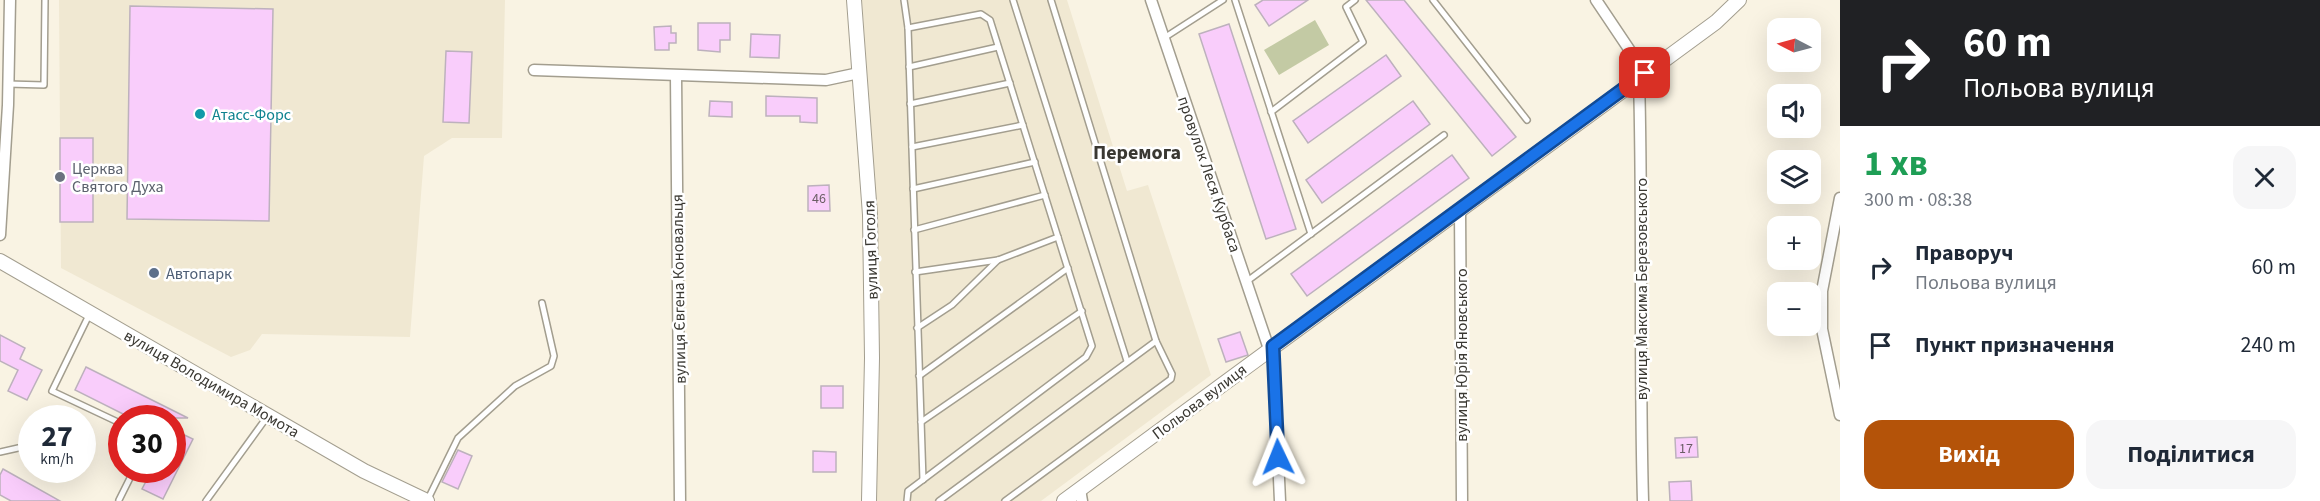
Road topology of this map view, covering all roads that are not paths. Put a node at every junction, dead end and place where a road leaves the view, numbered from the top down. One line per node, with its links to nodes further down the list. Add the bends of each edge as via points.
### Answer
1 (9, 0): 23 (street)
2 (45, 0): 23 (lane, via 44,85)
3 (854, 0): 19 (street, вулиця Гоголя)
4 (904, 0): 14 (lane)
5 (1013, 0): 50 (lane)
6 (1051, 0): 48 (lane)
7 (1151, 0): 15 (street, провулок Леся Курбаса)
8 (1223, 0): 15 (lane)
9 (1235, 0): 25 (lane)
10 (1355, 0): 25 (lane, via 1346,7 1363,42)
11 (1433, 0): 26 (lane)
12 (1596, 0): 20 (street)
13 (1739, 0): 20 (street, Польова вулиця)
14 (908, 28): 16 (lane, via 981,14 990,20); 17 (lane)
15 (1164, 38): 43 (street, провулок Леся Курбаса)
16 (998, 46): 17 (lane); 22 (lane)
17 (909, 67): 24 (lane)
18 (534, 70): 21 (street)
19 (859, 73): 21 (street, via 826,80); 65 (street, вулиця Гоголя, via 870,215)
20 (1642, 75): 34 (street, Польова вулиця); 72 (street, вулиця Максима Березовського, via 1639,361)
21 (676, 76): 64 (street, вулиця Євгена Коновальця)
22 (1010, 83): 24 (lane); 27 (lane)
23 (8, 84): 37 (street)
24 (910, 104): 29 (lane)
25 (1271, 112): 36 (lane)
26 (1527, 120)
27 (1023, 125): 29 (lane); 30 (lane)
28 (1444, 135): 36 (lane)
29 (912, 147): 31 (lane)
30 (1035, 162): 31 (lane); 32 (lane)
31 (913, 189): 35 (lane)
32 (1045, 195): 35 (lane); 38 (lane)
33 (1840, 198): 53 (street, via 1822,291 1822,329)
34 (1460, 209): 49 (street, Польова вулиця); 71 (street, вулиця Юрія Яновського)
35 (914, 230): 42 (lane)
36 (1311, 234): 43 (lane)
37 (0, 235)
38 (1058, 237): 39 (lane); 41 (lane)
39 (998, 260): 42 (lane); 47 (lane, via 952,305)
40 (0, 261): 46 (street, вулиця Володимира Момота)
41 (1068, 268): 45 (lane); 51 (lane)
42 (915, 272): 47 (lane)
43 (1246, 282): 49 (street, провулок Леся Курбаса)
44 (542, 303): 63 (lane, via 554,356 551,366 515,386 458,438)
45 (1082, 311): 55 (lane); 58 (lane, via 1092,346 1090,353)
46 (90, 313): 52 (street, вулиця Володимира Момота); 54 (lane, via 52,391)
47 (917, 328): 51 (lane)
48 (1156, 341): 50 (lane); 68 (lane, via 1171,379)
49 (1271, 347): 60 (street, Польова вулиця); 70 (street, провулок Леся Курбаса)
50 (1127, 361): 67 (lane)
51 (919, 376): 55 (lane)
52 (268, 415): 62 (lane); 63 (street, вулиця Володимира Момота, via 364,471)
53 (1840, 415)
54 (108, 417)
55 (921, 422): 58 (lane)
56 (18, 448): 57 (lane)
57 (0, 452)
58 (923, 480): 66 (lane, via 908,491)
59 (128, 483): 61 (lane)
60 (1081, 495): 69 (street, Польова вулиця)
61 (119, 500)
62 (206, 501)
63 (427, 501)
64 (680, 501)
65 (869, 501)
66 (907, 501)
67 (939, 501)
68 (1005, 501)
69 (1064, 501)
70 (1280, 501)
71 (1462, 501)
72 (1643, 501)

